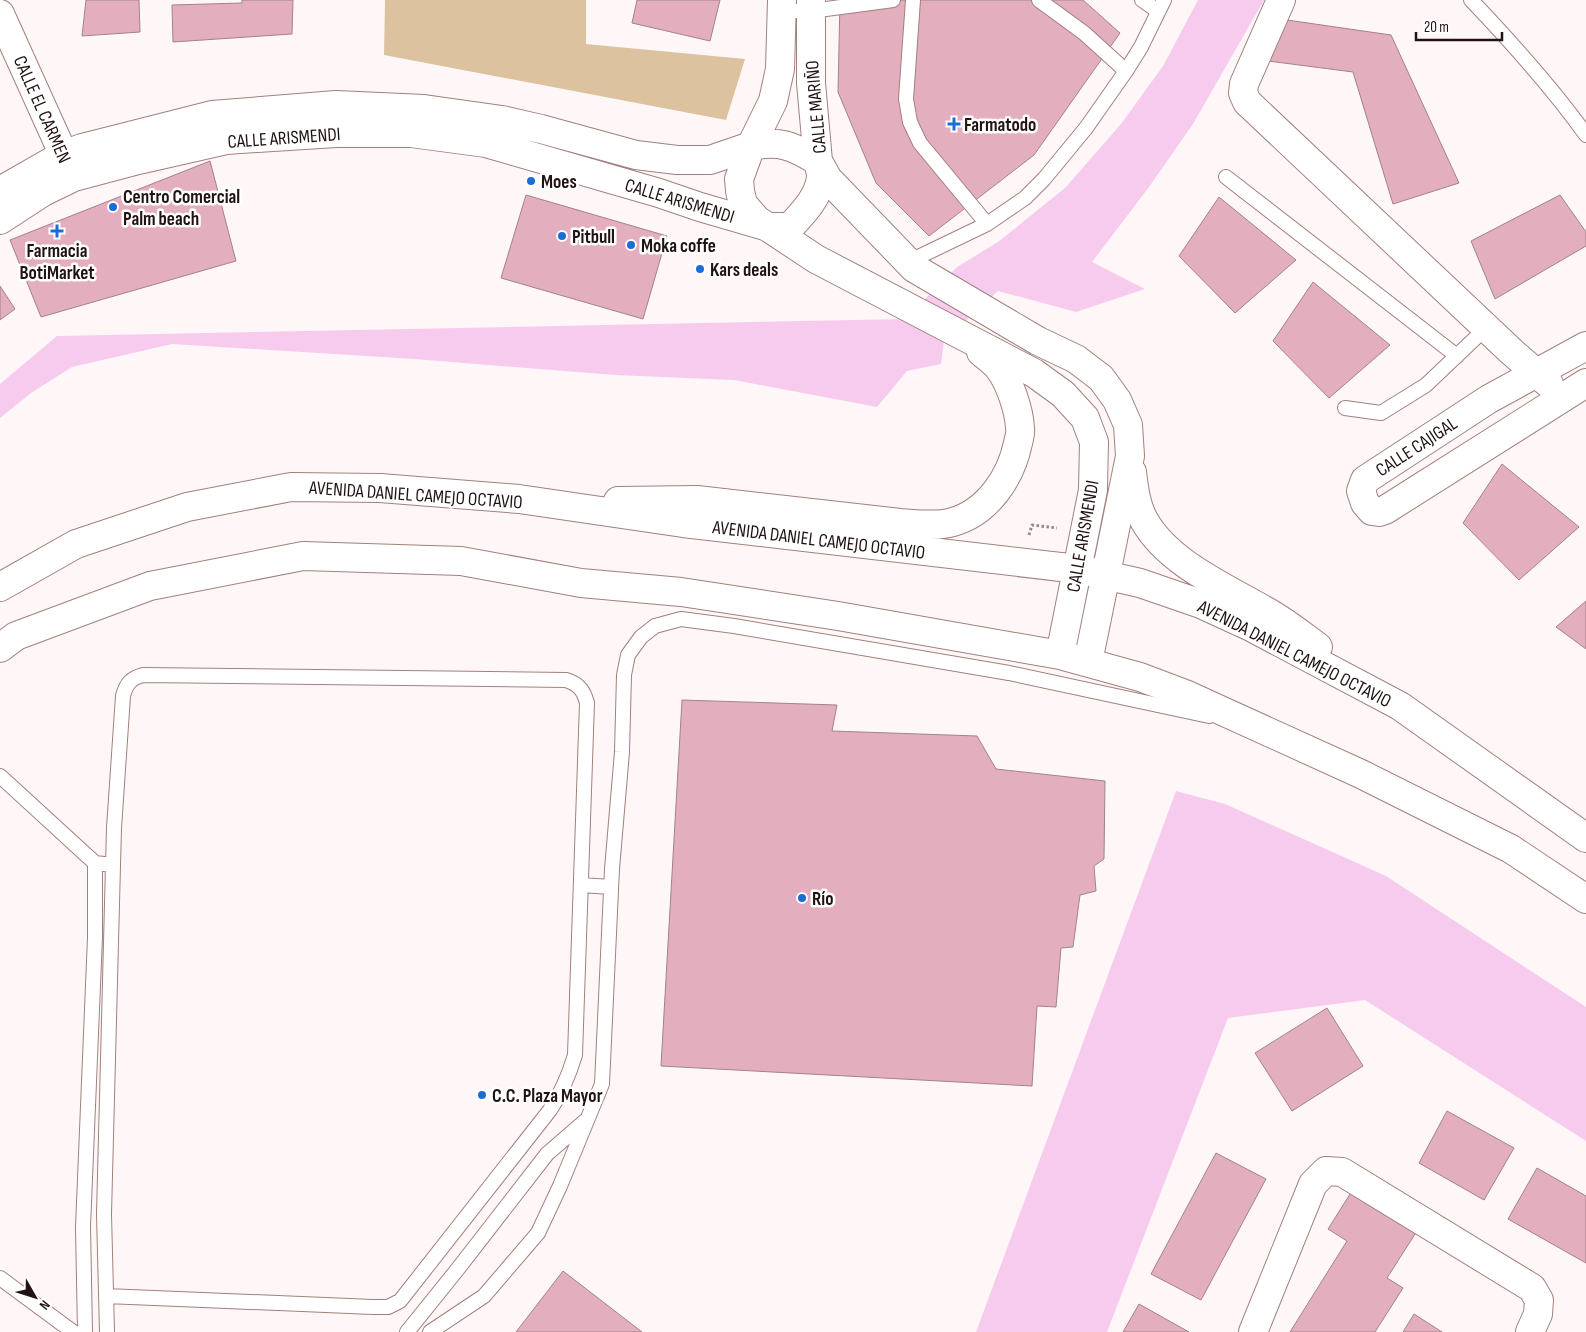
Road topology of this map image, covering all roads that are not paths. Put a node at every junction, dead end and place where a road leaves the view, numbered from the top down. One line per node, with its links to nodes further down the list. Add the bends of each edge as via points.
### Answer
1 (893, 0): 8 (lane)
2 (913, 0): 19 (lane, via 906,99 910,122 920,143)
3 (1039, 0): 11 (lane, via 1084,33)
4 (1142, 0): 9 (lane)
5 (1281, 0): 22 (street, via 1244,84 1243,92 1248,102)
6 (1471, 0): 12 (lane, via 1530,64)
7 (782, 5): 8 (lane); 13 (street, CALLE MARIÑO, via 780,69 772,101)
8 (811, 6): 14 (street, CALLE MARIÑO, via 811,82)
9 (1160, 6): 11 (lane)
10 (0, 14): 15 (street, CALLE EL CARMEN)
11 (1126, 71): 19 (lane, via 1086,128 1044,179 1025,198)
12 (1586, 135)
13 (750, 146): 14 (street, via 768,142 784,144); 15 (street, CALLE ARISMENDI, via 710,160 677,160 636,155 502,120 424,109 336,105 212,116 82,148); 20 (street, via 739,179 740,192 743,204 757,220)
14 (818, 161): 20 (street, via 821,176 805,212 790,227); 21 (street, CALLE MARIÑO, via 828,179)
15 (69, 166): 17 (street, CALLE ARISMENDI); 18 (street, CALLE ARISMENDI, via 43,192); 20 (street, CALLE ARISMENDI, via 138,160 226,140 336,133 411,133 486,143)
16 (1226, 177): 25 (lane)
17 (0, 192)
18 (0, 220)
19 (987, 224): 21 (lane)
20 (769, 227): 23 (street, CALLE ARISMENDI, via 816,260)
21 (911, 265): 30 (street, CALLE MARIÑO, via 1038,341 1076,359 1101,378 1117,400 1128,425)
22 (1486, 328): 25 (lane); 26 (street, via 1512,354)
23 (968, 339): 31 (street, via 999,368 1013,394 1020,429 1016,455 1005,479 974,512 953,522 930,525 900,523 697,500 611,501); 32 (street, CALLE ARISMENDI, via 1034,372 1063,394 1086,418 1094,442 1093,490)
24 (1586, 346): 26 (street, CALLE CAJIGAL)
25 (1457, 356): 29 (lane, via 1426,385 1381,413)
26 (1538, 373): 28 (street); 28 (street, CALLE CAJIGAL, via 1489,399 1365,480 1360,491 1372,511 1385,510)
27 (1586, 383): 28 (street, CALLE CAJIGAL)
28 (1562, 397)
29 (1345, 408)
30 (1130, 456): 33 (street); 38 (street, via 1136,501 1143,520 1157,539 1183,561 1273,615)
31 (569, 506): 32 (street, AVENIDA DANIEL CAMEJO OCTAVIO, via 683,523); 34 (street, AVENIDA DANIEL CAMEJO OCTAVIO, via 380,488 291,486 187,507 76,544)
32 (1078, 569): 33 (street, AVENIDA DANIEL CAMEJO OCTAVIO); 36 (street, CALLE ARISMENDI)
33 (1106, 574): 37 (street); 38 (street, AVENIDA DANIEL CAMEJO OCTAVIO, via 1201,604)
34 (0, 587)
35 (0, 648): 36 (street, via 16,636 150,586 303,556 461,561 581,583 680,592 838,616)
36 (1060, 655): 37 (street)
37 (1088, 662): 39 (street, via 1185,694)
38 (1400, 706): 41 (street, AVENIDA DANIEL CAMEJO OCTAVIO)
39 (1259, 728): 45 (lane, via 1009,673 734,626 682,619 673,621 655,626 628,655); 46 (street, via 1361,774 1511,850)
40 (0, 776): 42 (lane)
41 (1586, 838)
42 (95, 863): 43 (lane); 51 (lane, via 83,1227)
43 (113, 864): 44 (lane, via 123,696 130,681 137,677 566,680 582,689 588,703); 49 (lane, via 104,1214)
44 (581, 885): 45 (lane); 49 (lane, via 575,1055 569,1075 550,1110 396,1304 373,1307)
45 (611, 887): 47 (lane, via 602,1084)
46 (1586, 899)
47 (588, 1118): 53 (lane, via 547,1154); 54 (lane, via 538,1233 484,1296)
48 (0, 1278): 50 (lane)
49 (106, 1296): 52 (lane)
50 (73, 1332)
51 (85, 1332)
52 (107, 1332)
53 (407, 1332)
54 (430, 1332)
55 (1253, 1332): 56 (street, via 1313,1184 1326,1171 1342,1172 1532,1288 1540,1300)
56 (1530, 1332)

